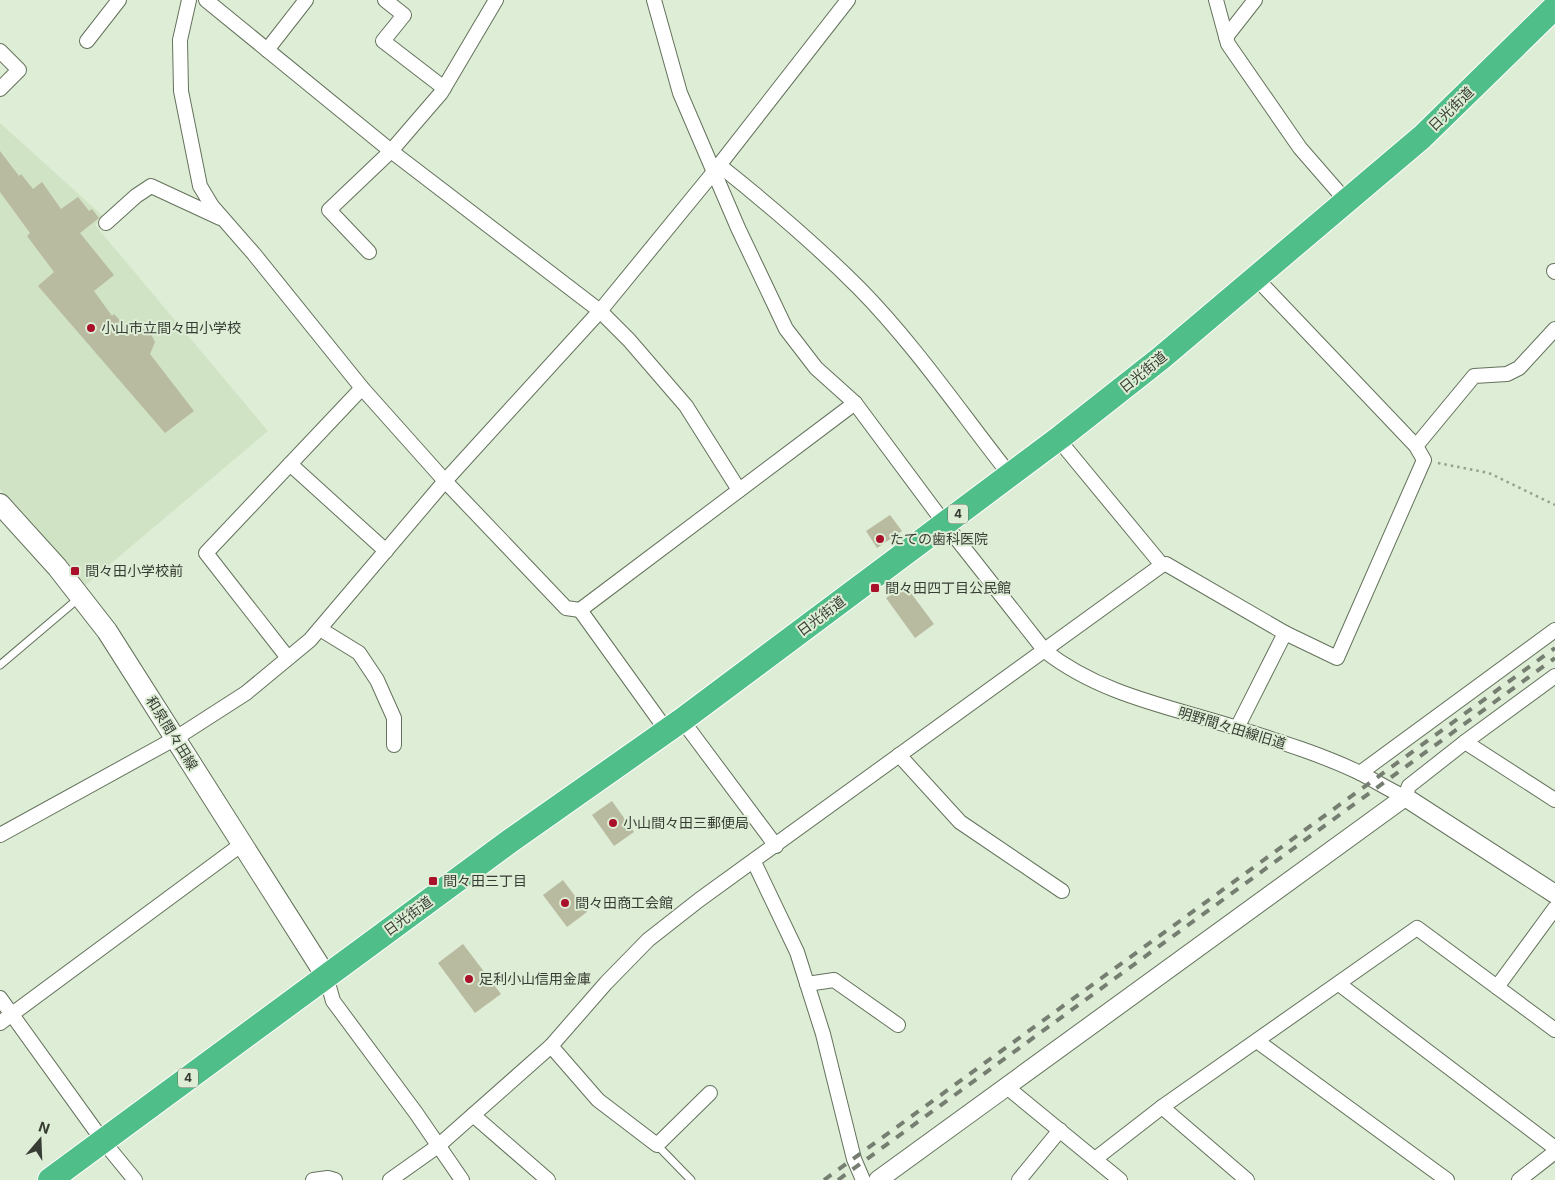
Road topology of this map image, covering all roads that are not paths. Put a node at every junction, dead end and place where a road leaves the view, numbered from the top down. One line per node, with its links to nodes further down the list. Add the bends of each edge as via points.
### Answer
1 (119, 0): 13 (street)
2 (189, 0): 21 (street, via 180,40 181,91 200,186)
3 (206, 0): 14 (street)
4 (306, 0): 14 (street)
5 (384, 0): 16 (street, via 404,15 383,41)
6 (496, 0): 16 (street)
7 (654, 0): 19 (street, 明野間々田線旧道, via 680,93)
8 (848, 0): 19 (street)
9 (1216, 0): 12 (street)
10 (1255, 0): 12 (street)
11 (1554, 9): 20 (highway, 日光街道 / 4, via 1422,137)
12 (1226, 37): 20 (street, via 1300,148)
13 (86, 41)
14 (267, 50): 18 (street)
15 (0, 51): 17 (street, via 20,70)
16 (444, 88): 18 (street)
17 (0, 89)
18 (391, 151): 23 (street, via 329,210); 25 (street)
19 (716, 169): 25 (street); 28 (street, 明野間々田線旧道, via 786,329 816,368); 32 (street, via 781,214 859,289 897,331)
20 (1347, 202): 24 (highway, 日光街道 / 4)
21 (222, 219): 22 (street, via 152,186); 27 (street)
22 (106, 223)
23 (369, 252)
24 (1256, 278): 29 (highway, 日光街道 / 4); 30 (street)
25 (600, 312): 33 (street); 34 (street, via 686,406)
26 (1555, 329): 30 (street, via 1519,368 1507,374 1474,376)
27 (362, 388): 31 (street); 33 (street)
28 (854, 402): 34 (street); 36 (street, 明野間々田線旧道)
29 (1058, 439): 32 (highway, 日光街道 / 4); 38 (street)
30 (1416, 446): 43 (street, via 1424,460 1338,658)
31 (290, 464): 37 (street); 45 (street, via 206,553)
32 (1010, 475): 36 (highway, 日光街道 / 4)
33 (445, 481): 37 (street); 40 (street, via 566,608)
34 (739, 490): 40 (street)
35 (0, 504): 39 (main road, 和泉間々田線)
36 (945, 524): 44 (street, 明野間々田線旧道); 48 (highway, 日光街道 / 4)
37 (386, 551): 41 (street)
38 (1162, 565): 43 (street, via 1166,564); 44 (street)
39 (81, 596): 46 (lane); 50 (main road, 和泉間々田線, via 107,630)
40 (580, 610): 48 (street)
41 (320, 629): 45 (street); 52 (street, via 359,653 377,680 394,718)
42 (1555, 630): 54 (street)
43 (1285, 633): 49 (street)
44 (1045, 651): 49 (street, 明野間々田線旧道, via 1062,665 1110,688); 53 (street)
45 (288, 658): 50 (street, via 246,694)
46 (0, 665)
47 (1555, 676): 51 (street)
48 (674, 725): 59 (street); 64 (highway, 日光街道 / 4)
49 (1236, 728): 54 (street, 明野間々田線旧道)
50 (176, 738): 57 (street); 58 (main road, 和泉間々田線)
51 (1465, 742): 55 (street, via 1409,786); 56 (street)
52 (394, 745)
53 (899, 755): 59 (street); 61 (street, via 960,822)
54 (1360, 773): 55 (street, 明野間々田線旧道)
55 (1405, 798): 62 (street, 明野間々田線旧道); 74 (street)
56 (1555, 800)
57 (0, 836)
58 (242, 844): 64 (main road, 和泉間々田線); 69 (street)
59 (776, 846): 60 (street)
60 (754, 862): 65 (street, via 797,952); 73 (street, via 648,940)
61 (1062, 891)
62 (1555, 894)
63 (1555, 908): 67 (street)
64 (326, 976): 79 (highway, 日光街道 / 4); 81 (street, via 333,1001)
65 (807, 984): 70 (street, via 834,980); 94 (street, via 854,1158)
66 (1338, 984): 67 (street, via 1416,928); 72 (street); 82 (street)
67 (1497, 987): 71 (street)
68 (0, 998): 69 (street)
69 (6, 1019): 79 (street)
70 (898, 1025)
71 (1555, 1030)
72 (1257, 1040): 76 (street); 98 (street)
73 (551, 1046): 77 (street); 80 (street, via 598,1100)
74 (1008, 1088): 78 (street); 95 (street)
75 (710, 1093): 80 (street)
76 (1162, 1107): 84 (street); 97 (street)
77 (473, 1114): 81 (street); 92 (street)
78 (1060, 1130): 84 (street); 96 (street)
79 (103, 1141): 86 (highway, 日光街道 / 4); 87 (street)
80 (657, 1145): 93 (lane)
81 (438, 1146): 90 (street); 91 (street)
82 (1555, 1148)
83 (1555, 1152): 99 (street)
84 (1095, 1159): 85 (street)
85 (1117, 1179)
86 (50, 1180)
87 (135, 1180)
88 (313, 1180): 89 (street)
89 (335, 1180)
90 (390, 1180)
91 (462, 1180)
92 (548, 1180)
93 (691, 1180)
94 (863, 1180)
95 (878, 1180)
96 (1020, 1180)
97 (1246, 1180)
98 (1447, 1180)
99 (1519, 1180)

